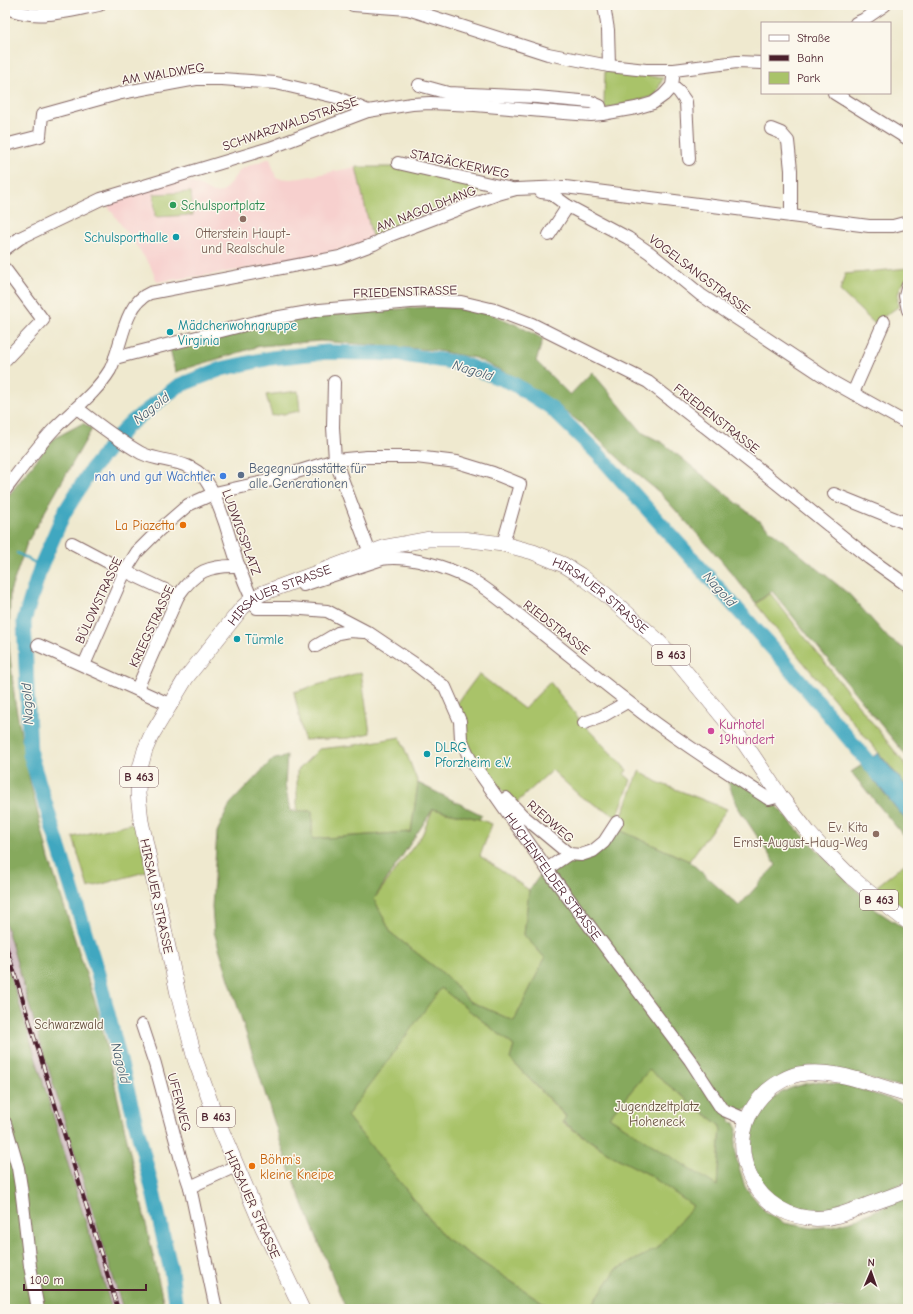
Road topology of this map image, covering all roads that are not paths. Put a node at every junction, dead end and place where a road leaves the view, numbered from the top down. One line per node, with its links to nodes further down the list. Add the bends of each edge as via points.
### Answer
1 (99, 5): 5 (street, via 47,15 23,13)
2 (353, 5): 6 (street)
3 (604, 5): 9 (street)
4 (885, 5): 7 (street)
5 (5, 7)
6 (411, 7): 9 (street, via 548,54)
7 (859, 22)
8 (761, 63): 10 (street, via 737,62)
9 (609, 66): 10 (street)
10 (674, 70): 12 (street)
11 (419, 85): 15 (street, via 448,93 591,102 600,106)
12 (672, 86): 15 (street, SCHWARZWALDSTRASSE, via 653,103); 19 (street, via 686,102)
13 (836, 94): 17 (street)
14 (368, 111): 15 (street, SCHWARZWALDSTRASSE, via 430,103 564,114); 18 (street, AM WALDWEG, via 336,97 276,83 196,79 121,93 42,115 40,136); 26 (street, SCHWARZWALDSTRASSE, via 270,148 101,199 20,238)
15 (602, 114)
16 (771, 129): 23 (street, via 781,133 788,141)
17 (908, 139)
18 (5, 145)
19 (688, 159)
20 (398, 164): 21 (street, STAIGÄCKERWEG)
21 (516, 189): 22 (street, VOGELSANGSTRASSE, via 550,193); 23 (street, AM NAGOLDHANG, via 565,187); 31 (street, AM NAGOLDHANG, via 388,236 340,257 146,294 131,313)
22 (568, 206): 25 (street); 34 (street, VOGELSANGSTRASSE, via 650,253 701,295)
23 (791, 216): 24 (street, AM NAGOLDHANG, via 869,226 893,226)
24 (908, 222)
25 (549, 235)
26 (5, 249)
27 (5, 269): 32 (street, via 43,320)
28 (908, 285): 29 (street, via 905,296)
29 (907, 308)
30 (884, 322): 34 (street)
31 (115, 358): 35 (street, via 97,387); 48 (street, FRIEDENSTRASSE, via 268,319 320,310 435,301 461,302 495,310 532,324 648,382 869,558)
32 (5, 360)
33 (334, 382): 37 (street)
34 (853, 393): 36 (street, VOGELSANGSTRASSE)
35 (76, 408): 38 (street, via 44,441); 39 (street, LUDWIGSPLATZ, via 137,450 193,469 204,478)
36 (908, 424)
37 (335, 460): 39 (street, BÜLOWSTRASSE); 43 (street, BÜLOWSTRASSE, via 416,457 457,462 520,484); 44 (street)
38 (5, 490)
39 (215, 493): 45 (street, LUDWIGSPLATZ); 46 (street, BÜLOWSTRASSE, via 188,505 137,552)
40 (834, 494): 41 (street)
41 (908, 524)
42 (72, 543): 46 (street)
43 (503, 544): 44 (main road, HIRSAUER STRASSE / B 463, via 462,539 430,539); 60 (main road, HIRSAUER STRASSE / B 463, via 549,558 580,575 655,638 675,658 744,744)
44 (370, 553): 47 (main road, HIRSAUER STRASSE / B 463)
45 (239, 566): 49 (street, KRIEGSTRASSE, via 218,567 198,573); 50 (street, LUDWIGSPLATZ)
46 (125, 571): 49 (street); 54 (street, BÜLOWSTRASSE)
47 (290, 583): 50 (main road, HIRSAUER STRASSE / B 463); 56 (street, RIEDSTRASSE, via 307,584 392,557 449,569 473,581 507,605)
48 (908, 586)
49 (178, 596): 55 (street, KRIEGSTRASSE)
50 (252, 599): 51 (street, HUCHENFELDER STRASSE, via 258,608 327,612); 57 (main road, HIRSAUER STRASSE / B 463, via 186,678)
51 (369, 633): 53 (street, HUCHENFELDER STRASSE, via 338,633); 59 (street, HUCHENFELDER STRASSE, via 445,687 460,721 461,739 470,759)
52 (38, 645): 54 (street)
53 (316, 646)
54 (84, 665): 55 (street)
55 (137, 689): 57 (street)
56 (627, 702): 58 (street, via 601,717); 60 (street, RIEDSTRASSE, via 714,764 769,799)
57 (170, 705): 69 (main road, HIRSAUER STRASSE / B 463, via 151,736 141,762 138,789 141,821 184,1021 205,1090)
58 (584, 723)
59 (487, 782): 62 (street, RIEDWEG, via 493,784 522,816); 63 (street, HUCHENFELDER STRASSE)
60 (780, 796): 64 (main road, HIRSAUER STRASSE / B 463, via 808,832 840,866)
61 (617, 822): 62 (street, RIEDWEG, via 604,842 593,851 581,855)
62 (569, 854): 63 (street)
63 (547, 869): 67 (street, HUCHENFELDER STRASSE, via 690,1060 721,1108)
64 (908, 922)
65 (142, 1025): 70 (street, UFERWEG)
66 (908, 1095): 67 (main road, via 837,1075 817,1072 797,1075 770,1088 755,1104)
67 (747, 1120): 71 (main road, via 742,1147 747,1172 760,1193 779,1209 802,1217 825,1218 844,1214)
68 (5, 1123): 72 (street, via 18,1168)
69 (236, 1166): 70 (street); 74 (main road, HIRSAUER STRASSE / B 463)
70 (190, 1187): 73 (street, UFERWEG)
71 (908, 1190)
72 (38, 1309)
73 (216, 1309)
74 (302, 1309)

